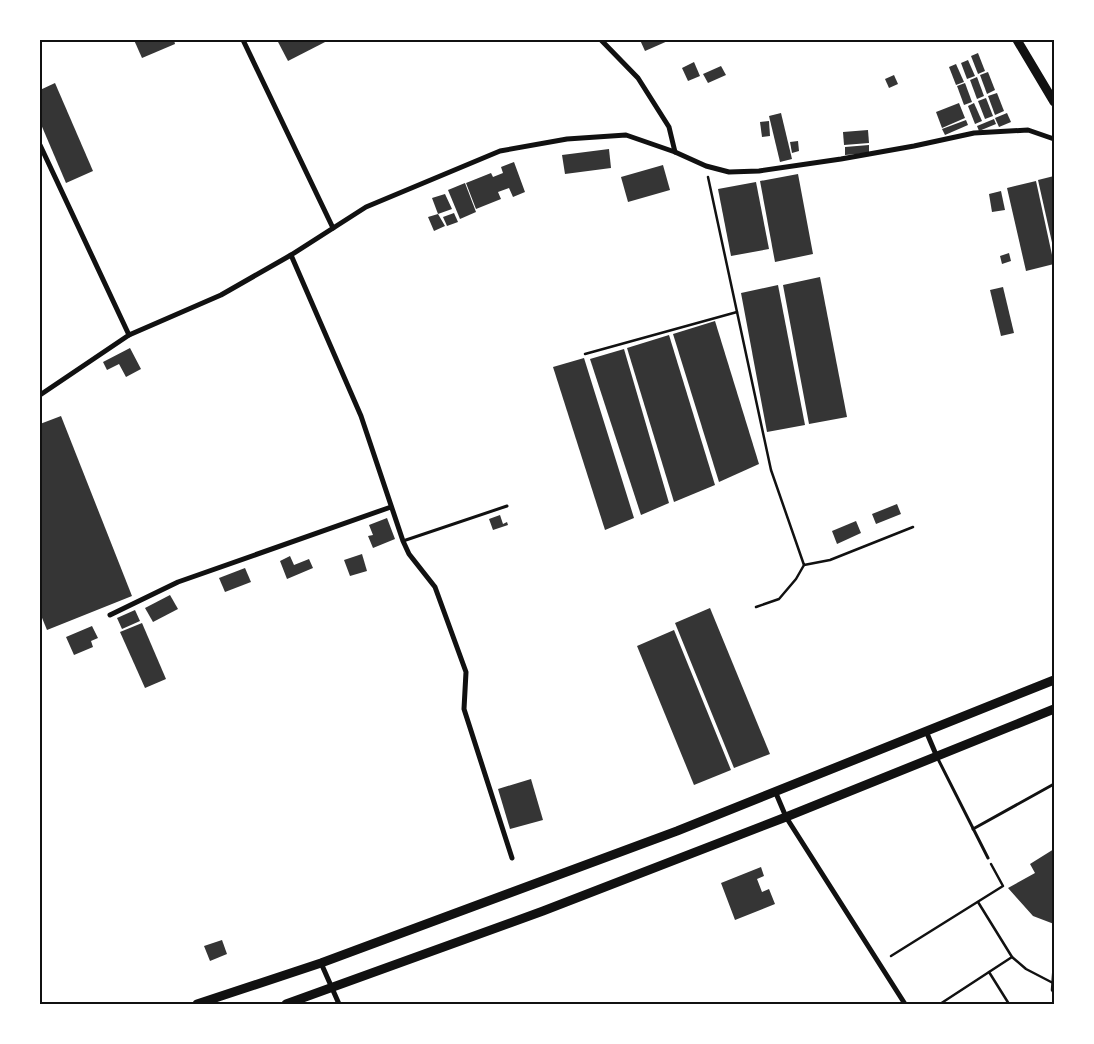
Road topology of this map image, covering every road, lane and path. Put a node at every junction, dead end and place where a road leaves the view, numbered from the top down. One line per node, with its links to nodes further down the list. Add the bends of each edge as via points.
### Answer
1 (243, 40): 9 (street)
2 (602, 40): 7 (street, via 638,78 669,127)
3 (1017, 40): 4 (main road)
4 (1054, 102)
5 (1054, 139): 8 (street, via 1028,130 974,133 759,171 729,172)
6 (40, 146): 12 (street)
7 (675, 152): 8 (street); 9 (street, via 626,135 567,139 500,151 366,208)
8 (706, 166): 11 (path)
9 (332, 228): 10 (street)
10 (291, 255): 12 (street, via 221,294); 16 (street, via 361,416)
11 (737, 312): 13 (path); 19 (path, via 771,470)
12 (130, 335): 14 (street)
13 (585, 354)
14 (40, 395)
15 (507, 506): 18 (lane)
16 (391, 507): 18 (street); 21 (street, via 178,582)
17 (913, 527): 19 (path, via 830,560)
18 (403, 541): 30 (street, via 409,554 435,586 466,672 464,709)
19 (804, 565): 20 (path, via 779,600)
20 (756, 607)
21 (110, 616)
22 (1054, 680): 24 (main road)
23 (1054, 709): 25 (main road)
24 (926, 732): 25 (street); 27 (main road)
25 (937, 757): 28 (main road); 29 (lane)
26 (1054, 784): 29 (lane)
27 (775, 792): 28 (street); 35 (main road)
28 (786, 817): 39 (main road); 44 (street)
29 (973, 829): 31 (lane)
30 (512, 858)
31 (988, 858): 32 (path, via 1003,886)
32 (978, 902): 33 (path); 34 (path)
33 (891, 956)
34 (1012, 957): 37 (path); 38 (path, via 1026,969)
35 (321, 962): 39 (street); 41 (main road)
36 (1054, 962): 38 (path)
37 (988, 972): 45 (path); 46 (path)
38 (1053, 983): 40 (path)
39 (332, 988): 42 (main road); 43 (street)
40 (1054, 993)
41 (197, 1004)
42 (286, 1004)
43 (339, 1004)
44 (905, 1004)
45 (940, 1004)
46 (1008, 1004)

